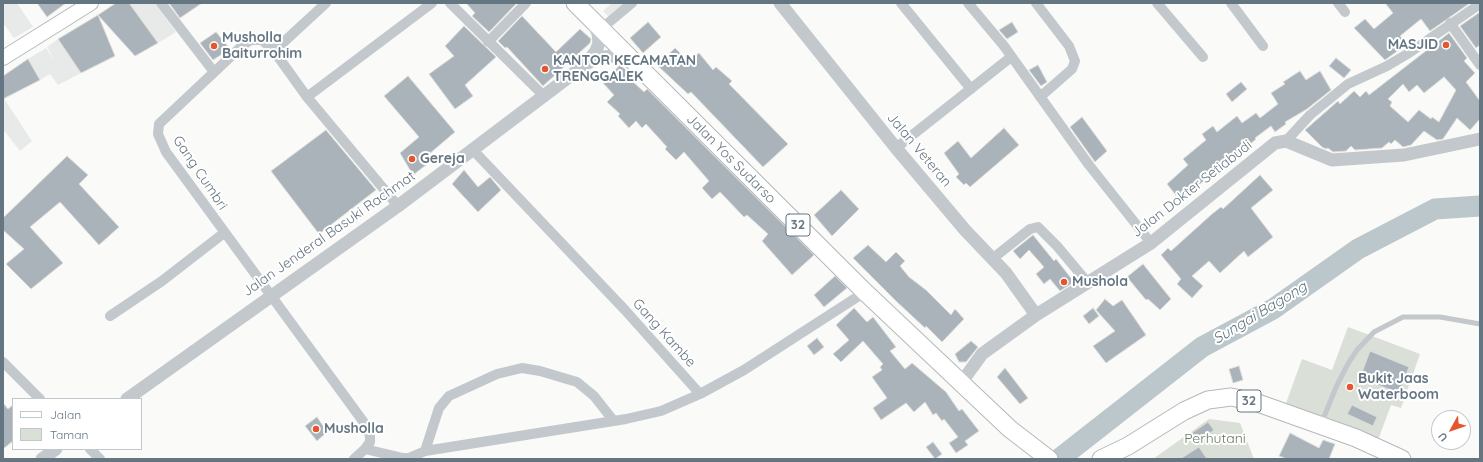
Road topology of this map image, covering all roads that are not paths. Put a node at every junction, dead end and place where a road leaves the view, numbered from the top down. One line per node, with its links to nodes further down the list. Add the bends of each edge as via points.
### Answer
1 (90, 3): 25 (main road)
2 (161, 3): 29 (street)
3 (326, 3): 22 (street)
4 (432, 3): 32 (street)
5 (450, 3): 20 (street)
6 (526, 3): 20 (street)
7 (575, 3): 19 (highway, Jalan Yos Sudarso / 32)
8 (632, 3): 19 (street)
9 (780, 3): 36 (street, Jalan Veteran)
10 (901, 3): 30 (street)
11 (968, 3): 23 (street)
12 (1036, 3): 33 (street, via 1069,46 1075,61 1072,69)
13 (1157, 3): 24 (street)
14 (1230, 3): 21 (street)
15 (1338, 3): 17 (street)
16 (1480, 4): 18 (street)
17 (1345, 12)
18 (1450, 23): 28 (street); 35 (street, via 1388,66 1348,84 1302,122)
19 (597, 24): 26 (street, via 599,43); 27 (highway, Jalan Yos Sudarso / 32)
20 (488, 42): 31 (street)
21 (1263, 46)
22 (274, 51): 29 (street, Gang Cumbri, via 262,40 251,40); 32 (street, Gang Cumbri)
23 (1011, 57): 30 (street); 33 (street)
24 (1203, 57)
25 (3, 58)
26 (586, 64): 27 (street, via 597,58 612,56 626,58); 31 (street, Jalan Jenderal Basuki Rachmat)
27 (637, 65): 43 (highway, Jalan Yos Sudarso / 32)
28 (1480, 65)
29 (214, 72): 39 (street, Gang Cumbri, via 162,120 158,129 166,152)
30 (971, 89): 36 (street)
31 (544, 96): 37 (street, Jalan Jenderal Basuki Rachmat)
32 (307, 97): 38 (street, Gang Cumbri)
33 (1040, 98): 40 (street)
34 (1480, 139): 35 (street, via 1404,155 1332,160)
35 (1286, 141): 40 (street, Jalan Dokter Setiabudi, via 1276,143)
36 (896, 148): 41 (street, Jalan Veteran)
37 (473, 150): 38 (street, Jalan Jenderal Basuki Rachmat); 50 (street, Gang Kambe, via 625,310)
38 (398, 206): 44 (street, Jalan Jenderal Basuki Rachmat)
39 (224, 233): 44 (street, Gang Cumbri); 46 (street, via 162,281)
40 (1151, 243): 42 (street, Jalan Dokter Setiabudi)
41 (992, 259): 42 (street, via 1030,229 1038,227); 45 (street, Jalan Veteran, via 1006,273)
42 (1088, 283): 45 (street, Jalan Dokter Setiabudi)
43 (865, 292): 49 (highway, Jalan Yos Sudarso / 32); 50 (street, via 744,370)
44 (270, 296): 52 (street, Jalan Jenderal Basuki Rachmat); 55 (street, Gang Cumbri, via 365,424 370,442)
45 (1036, 315): 49 (street, Jalan Dokter Setiabudi, via 982,354)
46 (110, 316)
47 (1480, 324): 54 (lane, via 1440,317 1403,317 1374,332 1349,362)
48 (3, 362): 51 (street)
49 (961, 383): 62 (highway, Jalan Yos Sudarso / 32, via 1010,429)
50 (700, 394): 53 (street, via 661,411)
51 (39, 398)
52 (128, 398)
53 (613, 420): 58 (street); 58 (street, via 594,396 577,382 522,368 497,374 449,396 439,408)
54 (1321, 425): 63 (highway, 32, via 1255,402 1231,397 1208,400); 64 (highway, 32)
55 (365, 449): 58 (street, via 403,458); 61 (street)
56 (55, 450): 59 (street)
57 (91, 450): 60 (street)
58 (425, 451)
59 (42, 459)
60 (100, 459)
61 (354, 459)
62 (1049, 459)
63 (1101, 459)
64 (1402, 459)

